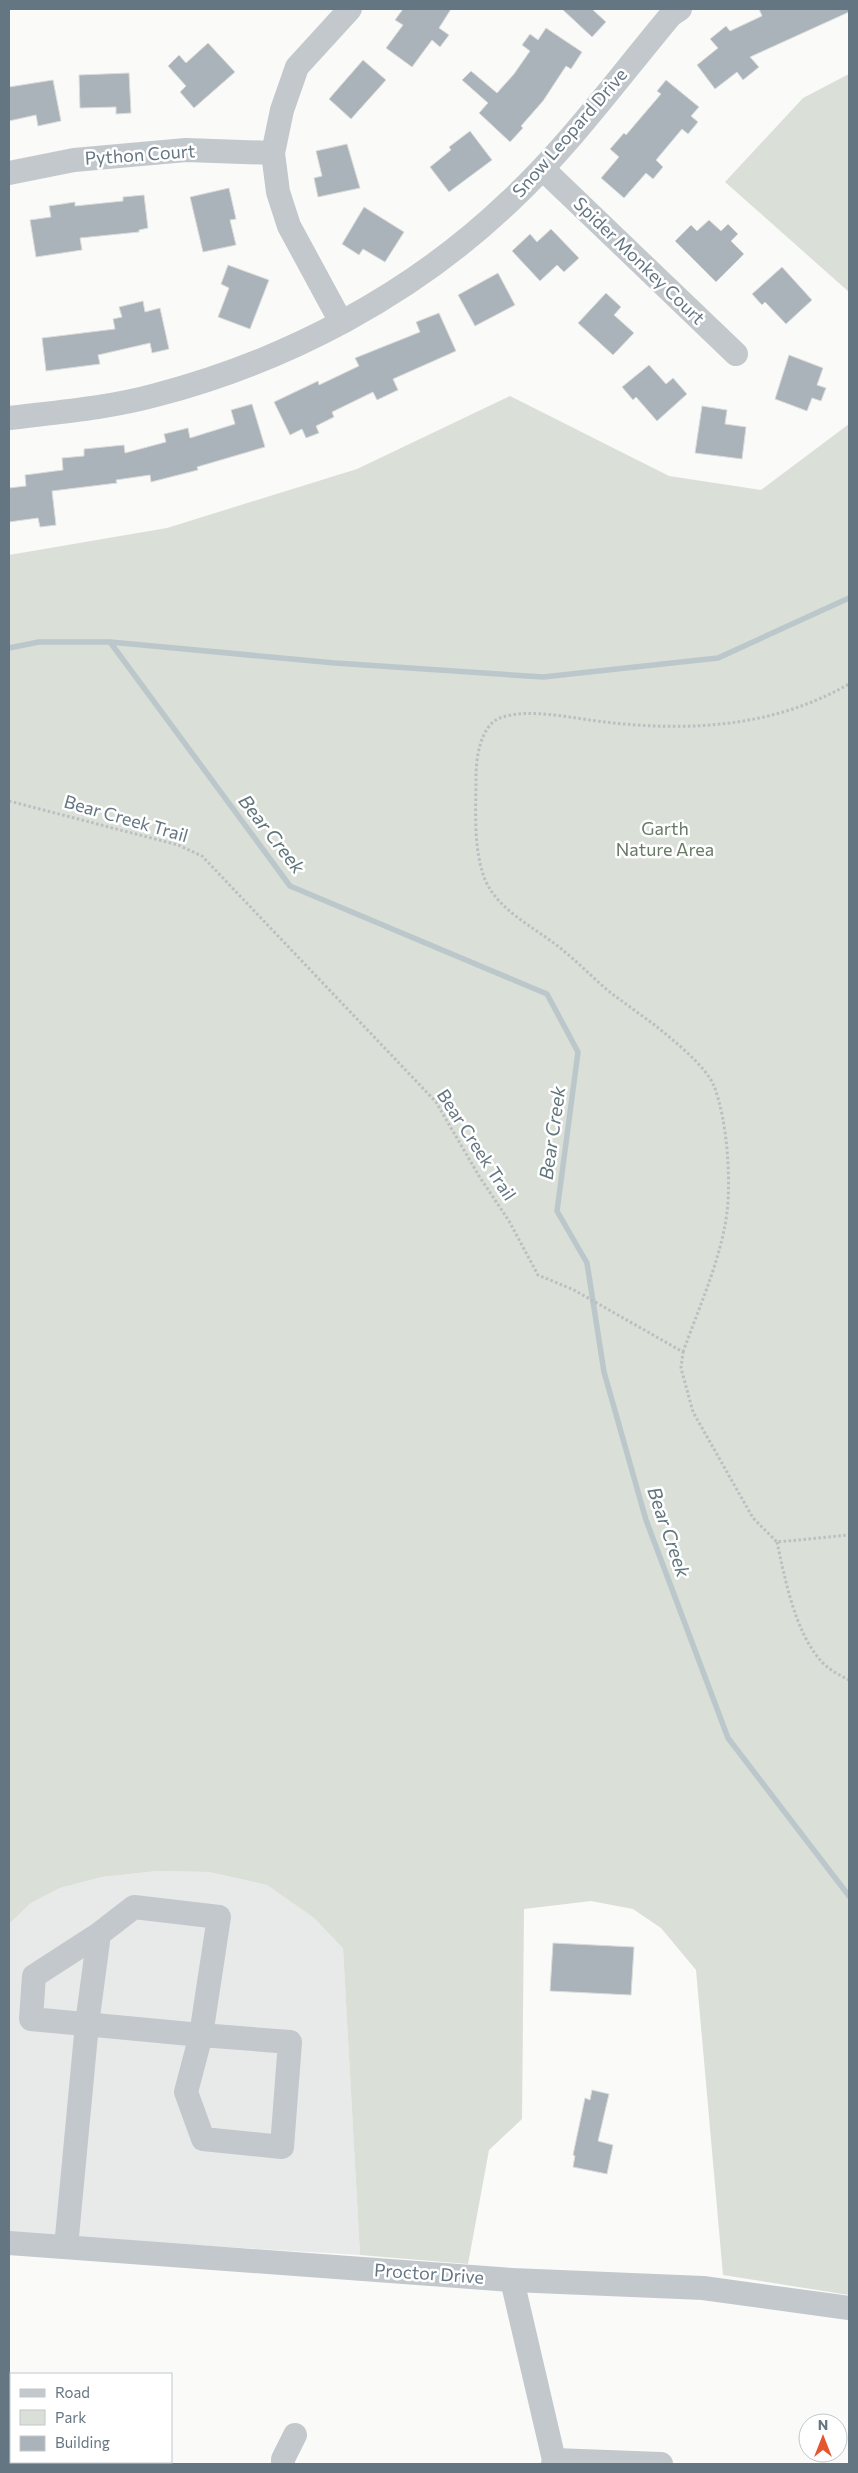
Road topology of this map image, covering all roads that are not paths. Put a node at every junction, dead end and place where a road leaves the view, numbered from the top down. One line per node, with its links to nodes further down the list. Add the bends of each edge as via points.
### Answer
1 (350, 9): 3 (street, via 298,66 282,110)
2 (680, 9): 4 (street, Snow Leopard Drive)
3 (273, 153): 5 (street, Python Court, via 186,150 74,160); 6 (street, via 278,192 289,226)
4 (543, 169): 6 (street, Snow Leopard Drive, via 459,245 401,287); 7 (street, Spider Monkey Court)
5 (9, 173)
6 (341, 322): 8 (street, Snow Leopard Drive, via 288,351 155,396)
7 (736, 354)
8 (9, 418)
9 (99, 1934): 10 (street); 10 (street, via 34,1976 31,2019); 11 (street, via 134,1907 219,1917)
10 (87, 2024): 11 (street); 13 (street)
11 (200, 2036): 11 (street, via 290,2042 282,2147 203,2139 186,2092)
12 (9, 2243): 13 (street, Proctor Drive)
13 (66, 2248): 14 (street, Proctor Drive)
14 (512, 2280): 15 (street, Proctor Drive, via 703,2288); 17 (street)
15 (849, 2308)
16 (295, 2435): 18 (street)
17 (554, 2462): 19 (street)
18 (282, 2464)
19 (661, 2464)

